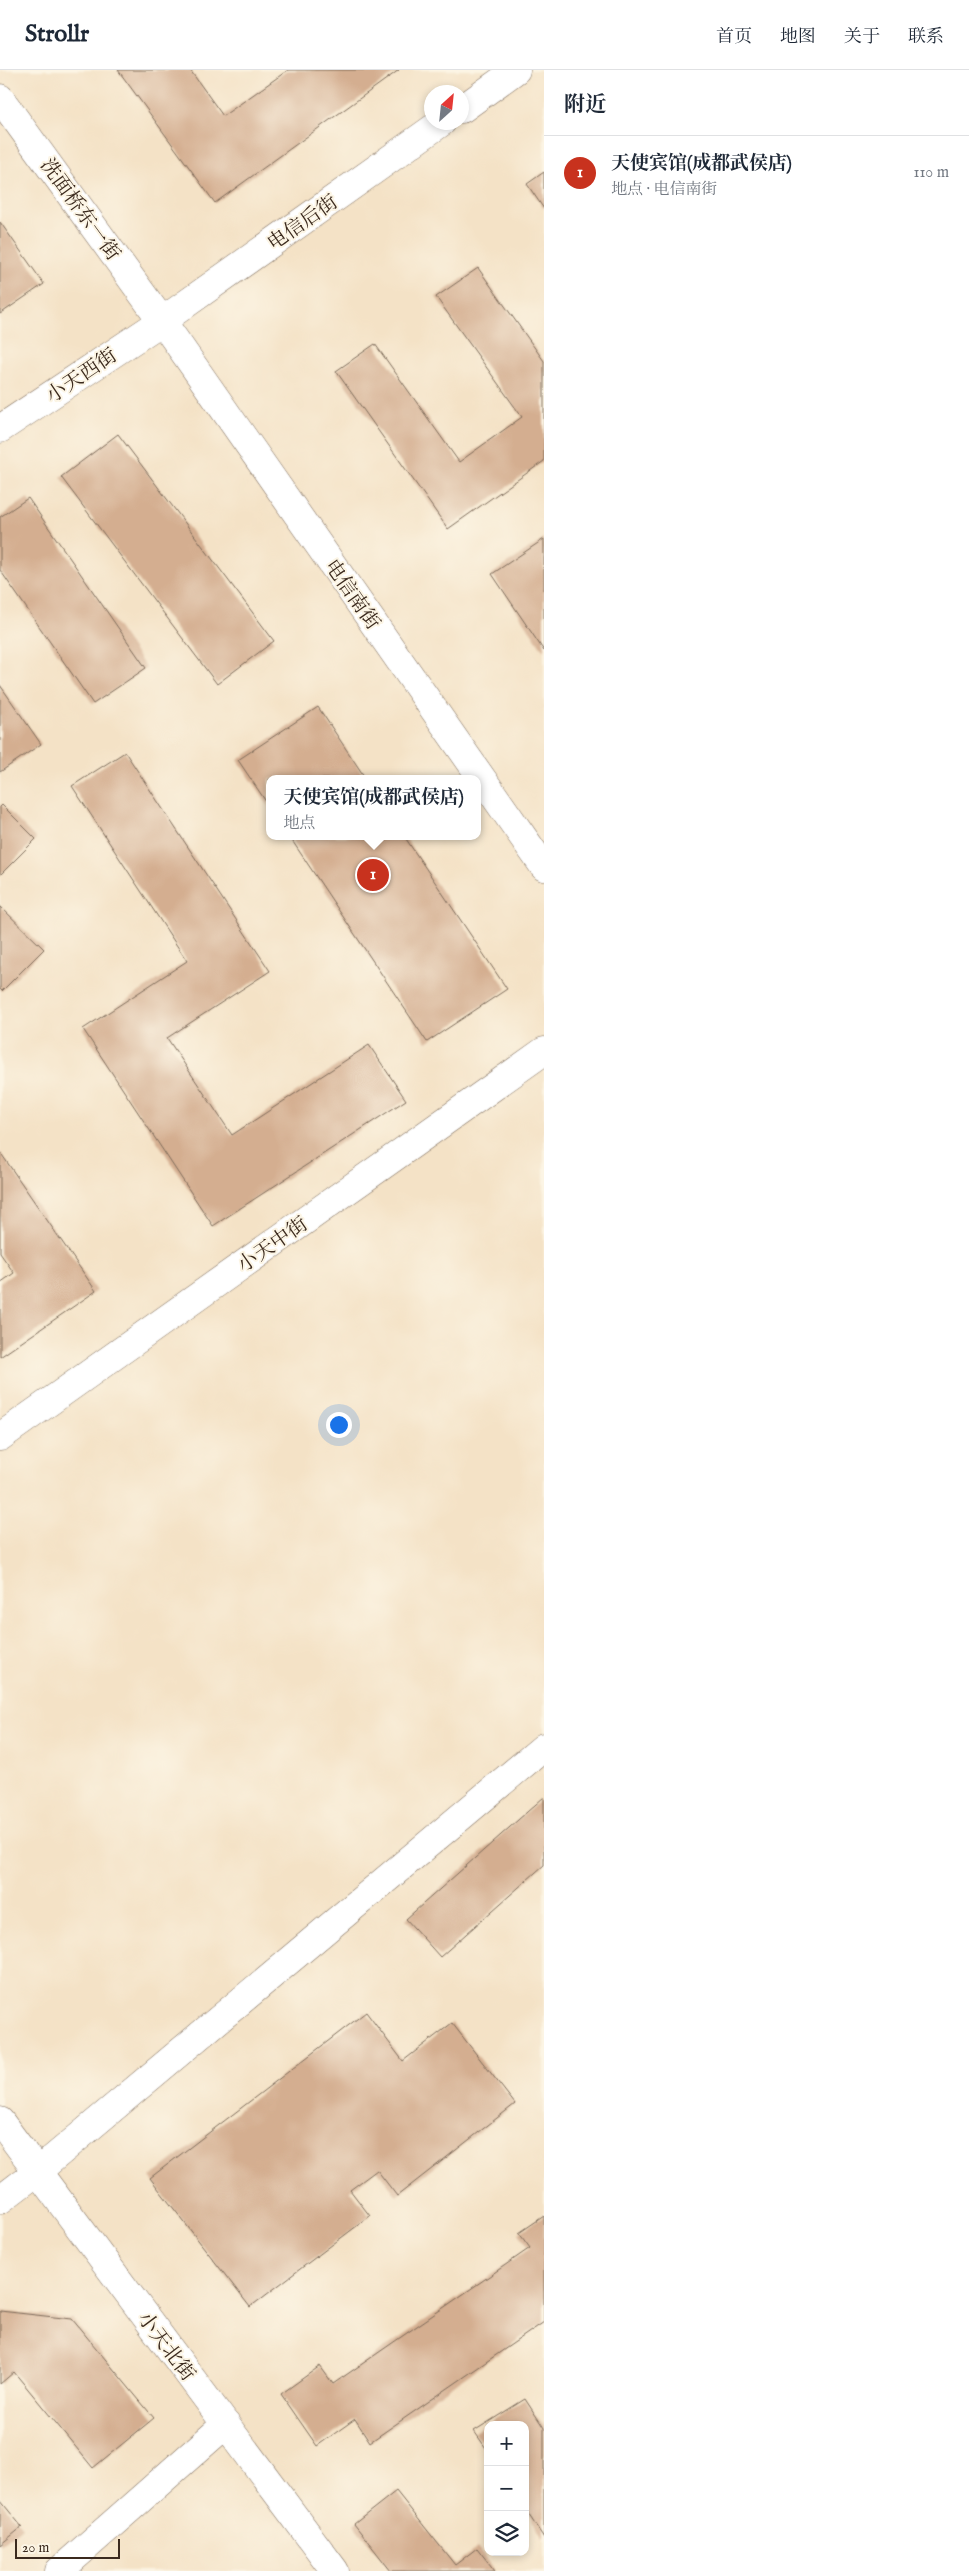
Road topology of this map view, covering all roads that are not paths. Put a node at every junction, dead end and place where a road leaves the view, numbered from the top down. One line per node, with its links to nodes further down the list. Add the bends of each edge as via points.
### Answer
1 (516, 70): 3 (street)
2 (0, 98): 5 (street, 洗面桥东一街)
3 (469, 104)
4 (431, 130): 5 (street, 电信后街)
5 (162, 321): 6 (street, 小天西街); 7 (street, 电信南街)
6 (0, 429)
7 (480, 775)
8 (481, 777): 9 (street, 电信南街)
9 (544, 867)
10 (544, 1051): 11 (street, 小天中街)
11 (0, 1437)
12 (544, 1747): 14 (street)
13 (0, 2121): 14 (street, 小天北街)
14 (38, 2171): 15 (street); 16 (street, 小天北街)
15 (0, 2200)
16 (226, 2424): 17 (street); 18 (street, 小天北街)
17 (59, 2571)
18 (335, 2571)

